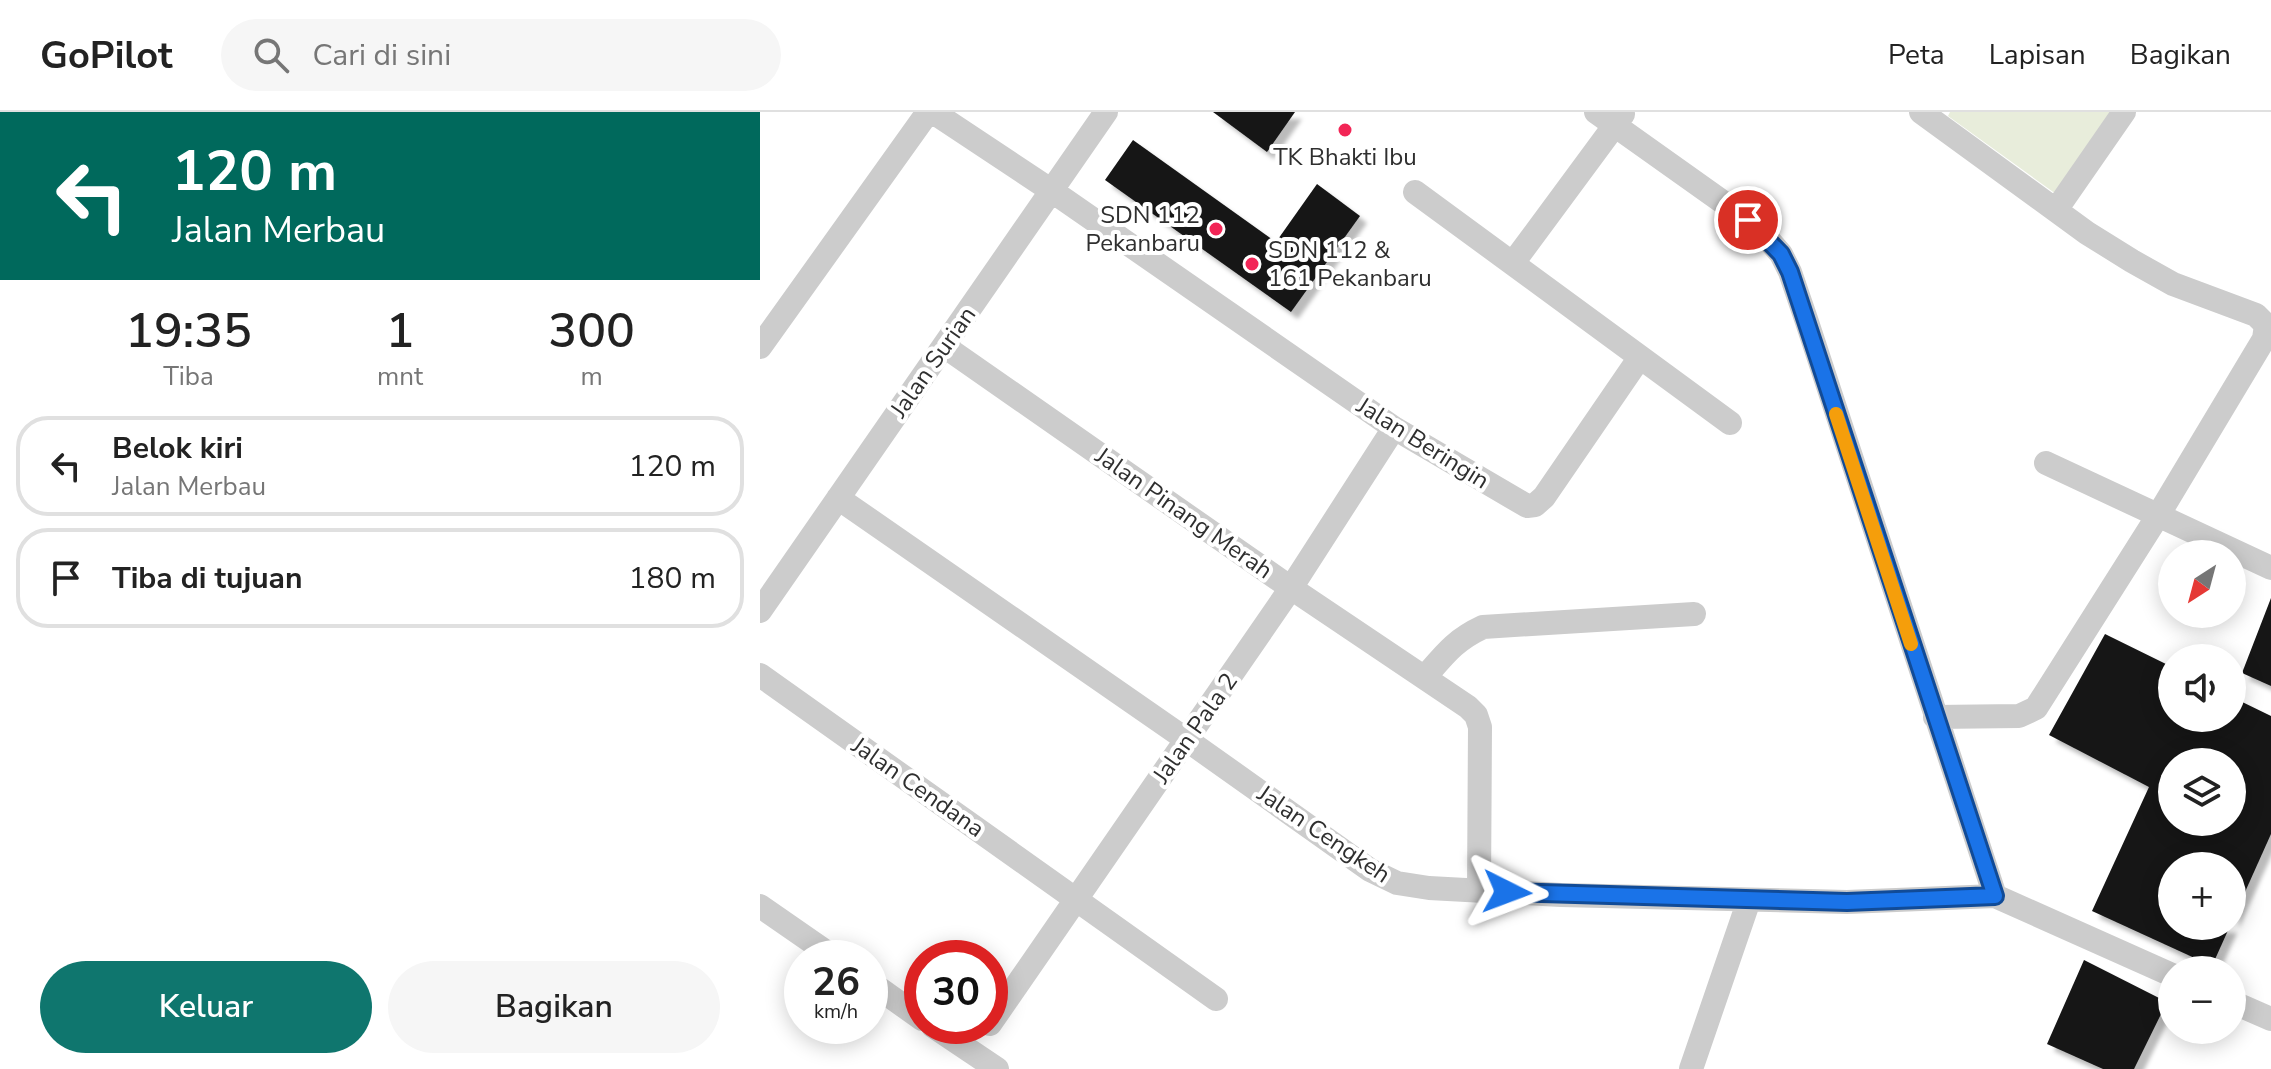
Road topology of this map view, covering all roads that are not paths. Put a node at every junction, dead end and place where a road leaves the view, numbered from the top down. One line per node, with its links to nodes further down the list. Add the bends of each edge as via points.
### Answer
1 (931, 112): 6 (street, Jalan Beringin); 11 (street)
2 (1106, 112): 6 (street, Jalan Surian)
3 (1921, 112): 8 (street)
4 (2124, 112): 8 (street)
5 (1611, 116): 9 (street); 24 (street, via 1748,220 1781,254)
6 (1052, 191): 10 (street, Jalan Surian); 14 (street, Jalan Beringin)
7 (1415, 192): 9 (street)
8 (2056, 210): 17 (street, via 2173,284 2256,315 2266,325 2264,339)
9 (1513, 263): 12 (street)
10 (944, 346): 16 (street, Jalan Surian); 19 (street, Jalan Pinang Merah)
11 (760, 347)
12 (1640, 357): 13 (street); 14 (street, Jalan Beringin, via 1535,505 1527,506)
13 (1730, 423)
14 (1394, 428): 19 (street, Jalan Pala 2)
15 (2046, 463): 17 (street)
16 (838, 498): 20 (street, Jalan Surian); 25 (street, Jalan Cengkeh)
17 (2159, 514): 18 (street); 24 (street, via 2036,708 2019,716)
18 (2271, 568)
19 (1291, 588): 23 (street, Jalan Pinang Merah); 25 (street, Jalan Pala 2)
20 (760, 611)
21 (1694, 614): 23 (street, via 1483,627 1463,636)
22 (760, 675): 28 (street, Jalan Cendana)
23 (1425, 677): 26 (street, Jalan Pinang Merah, via 1468,707 1480,727)
24 (1935, 717): 27 (street)
25 (1187, 740): 26 (street, Jalan Cengkeh, via 1370,870 1397,883); 28 (street, Jalan Pala 2)
26 (1479, 891): 29 (street, Jalan Cengkeh)
27 (1995, 896): 29 (street, Jalan Cengkeh); 32 (street)
28 (1076, 899): 33 (street, Jalan Pala 2); 34 (street, Jalan Cendana)
29 (1749, 900): 41 (street)
30 (760, 906): 31 (street)
31 (809, 940)
32 (2158, 969)
33 (1008, 997)
34 (1216, 999)
35 (2246, 1008): 36 (street)
36 (2271, 1019)
37 (949, 1044): 39 (street)
38 (976, 1044): 39 (street, Jalan Pala 2)
39 (965, 1061): 40 (street)
40 (997, 1069)
41 (1691, 1069)

